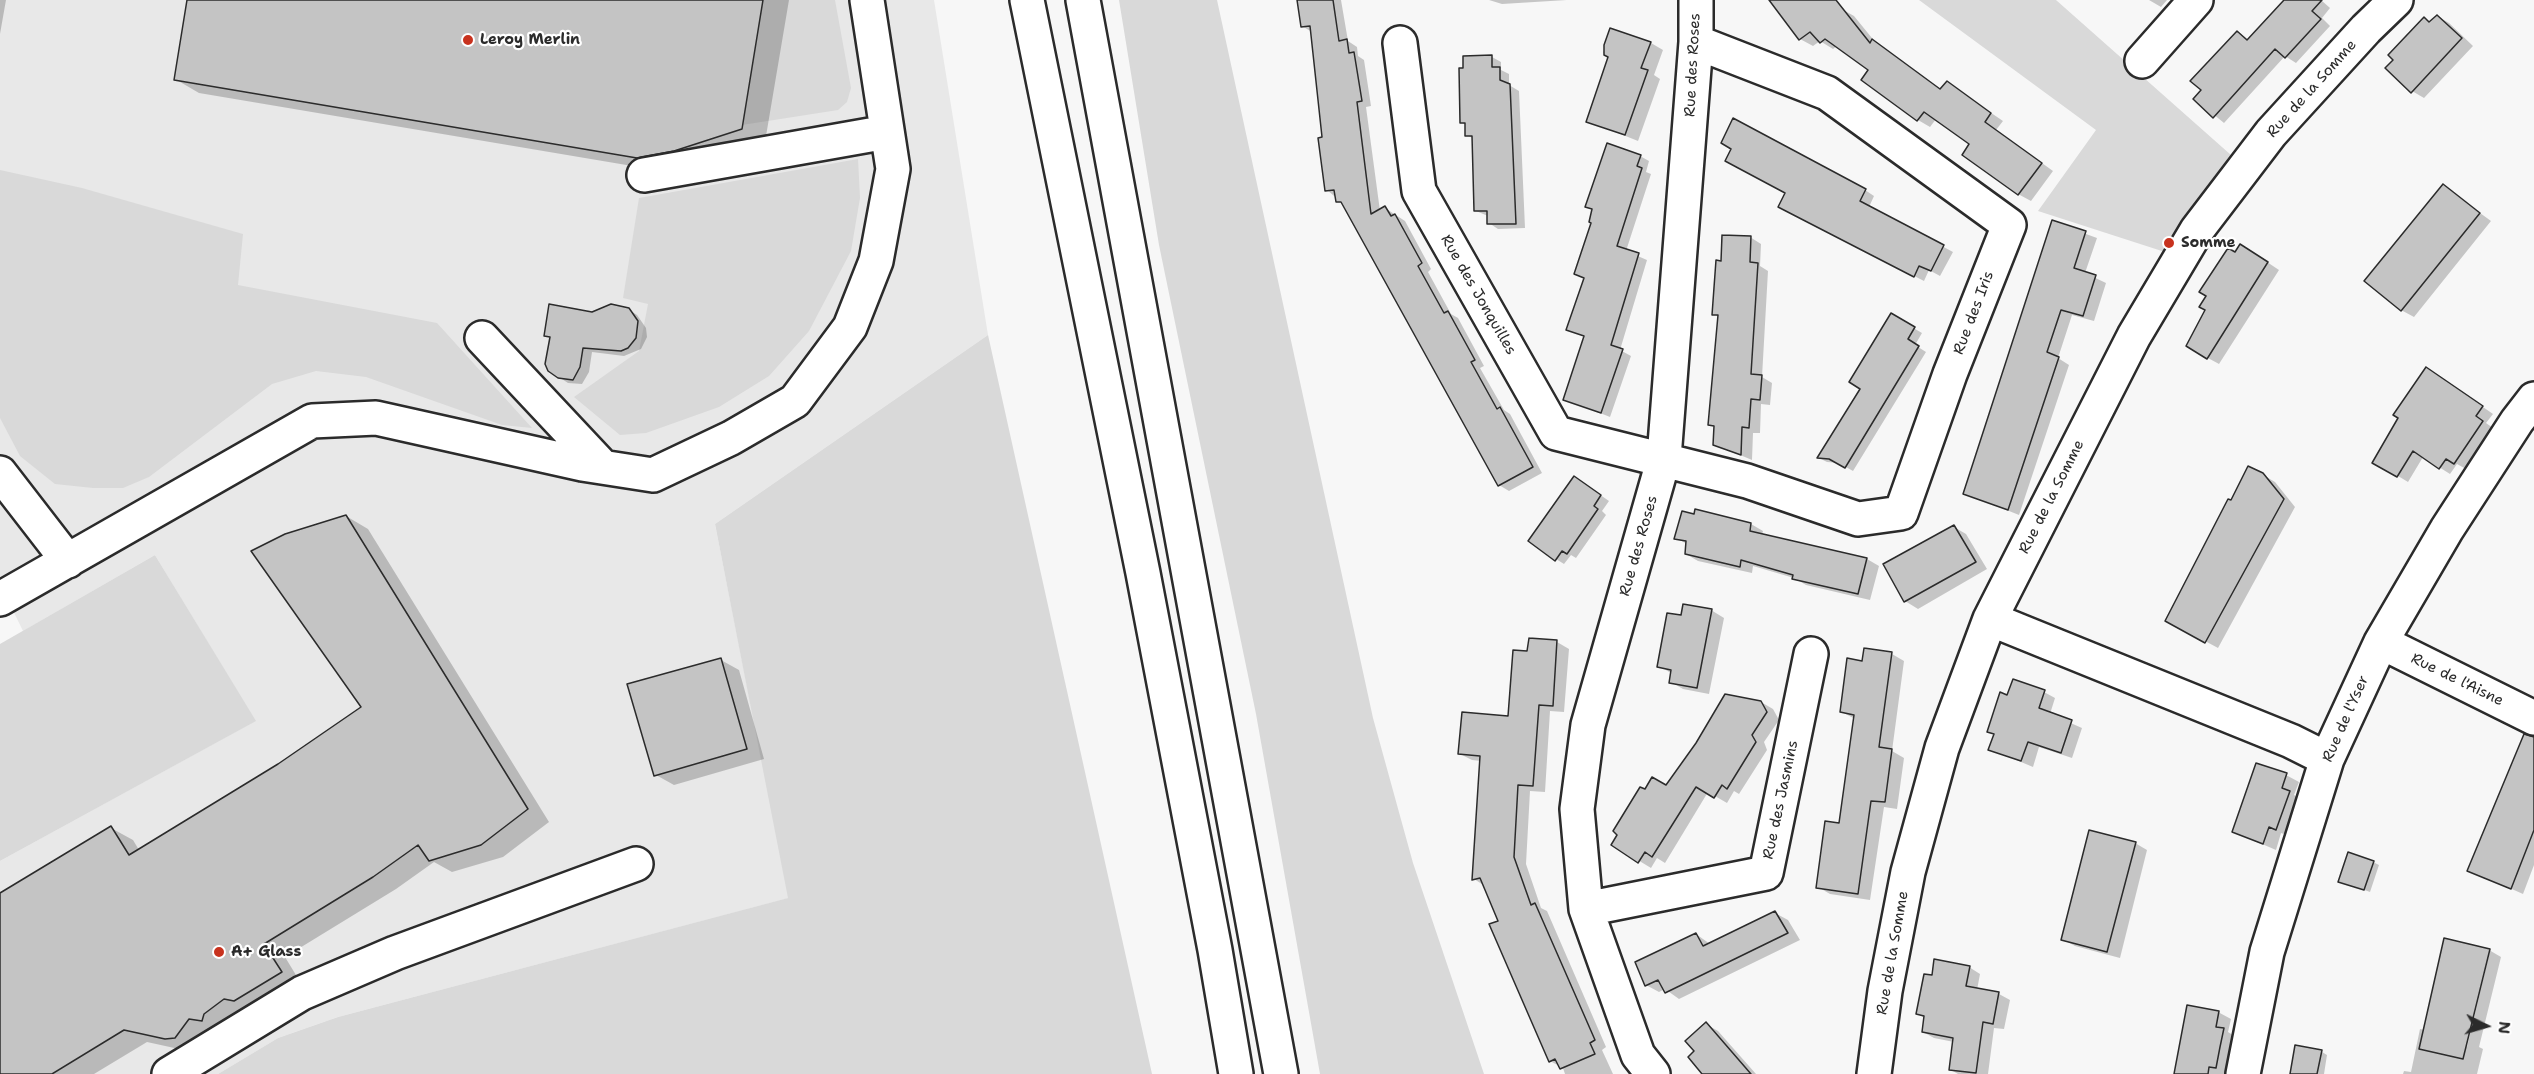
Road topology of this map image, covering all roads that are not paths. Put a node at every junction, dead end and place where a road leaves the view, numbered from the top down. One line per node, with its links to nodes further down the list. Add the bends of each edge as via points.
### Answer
1 (867, 0): 10 (main road)
2 (1028, 0): 27 (main road, via 1143,573)
3 (1083, 0): 28 (main road)
4 (1696, 0): 7 (main road, Rue des Roses)
5 (2196, 0): 9 (main road)
6 (2396, 0): 19 (main road, Rue de la Somme, via 2271,133 2197,230 2134,336)
7 (1696, 42): 14 (main road, Rue des Roses); 14 (main road, Rue des Iris, via 1827,93 2009,225 1901,513 1858,519)
8 (1400, 43): 14 (main road, Rue des Jonquilles, via 1419,191 1556,433)
9 (2142, 61)
10 (887, 132): 11 (main road); 15 (main road, via 893,169 876,261 850,327 795,401 731,438 653,475)
11 (644, 175)
12 (482, 338): 15 (main road)
13 (2534, 399): 20 (main road, Rue de l'Yser, via 2446,529)
14 (1664, 458): 25 (main road, Rue des Roses, via 1588,724 1577,809)
15 (603, 467): 17 (main road, via 376,418 312,421)
16 (0, 473): 17 (main road)
17 (68, 561): 18 (main road)
18 (0, 598)
19 (1990, 619): 23 (main road, via 2291,741); 30 (main road, Rue de la Somme, via 1942,748 1908,872)
20 (2381, 642): 22 (main road, Rue de l'Aisne); 23 (main road, Rue de l'Yser)
21 (1811, 654): 25 (main road, Rue des Jasmins, via 1766,873)
22 (2534, 718)
23 (2326, 759): 31 (main road, Rue de l'Yser, via 2267,952)
24 (636, 864): 26 (main road, via 395,952 302,993)
25 (1586, 909): 29 (main road, Rue des Roses, via 1638,1055)
26 (169, 1074)
27 (1236, 1074)
28 (1281, 1074)
29 (1653, 1074)
30 (1874, 1074)
31 (2243, 1074)

